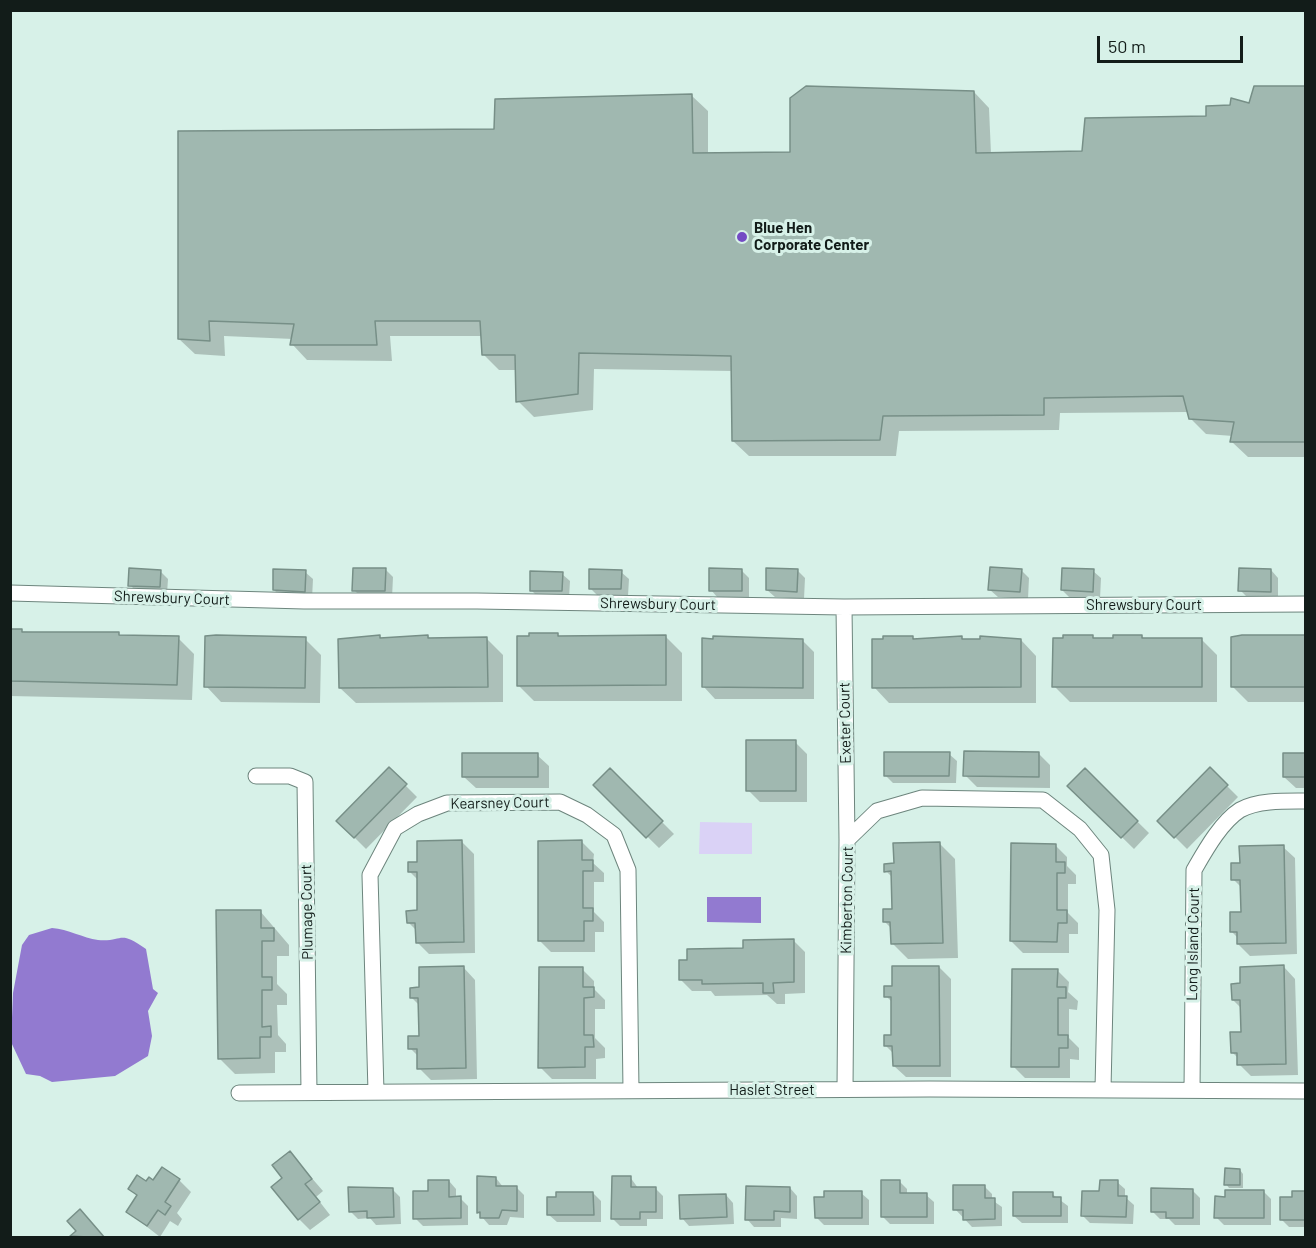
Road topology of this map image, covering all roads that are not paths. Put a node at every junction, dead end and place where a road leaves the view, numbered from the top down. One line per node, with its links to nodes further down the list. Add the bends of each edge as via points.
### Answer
1 (10, 593): 3 (street, Shrewsbury Court)
2 (1305, 604): 3 (street, Shrewsbury Court)
3 (844, 608): 6 (street, Exeter Court)
4 (256, 776): 12 (street, Plumage Court, via 290,777 305,782)
5 (1305, 801): 10 (street, Long Island Court, via 1277,801 1240,810 1211,840 1194,870)
6 (847, 840): 7 (street, Kimberton Court); 8 (street, Kimberton Court, via 877,811 922,798 1043,800 1080,829 1101,855 1107,910)
7 (845, 1089): 8 (street, Haslet Street); 9 (street, Haslet Street)
8 (1103, 1089): 10 (street, Haslet Street)
9 (631, 1090): 13 (street, Haslet Street); 13 (street, Kearsney Court, via 628,870 614,836 587,815 560,802 537,802 447,803 394,828 370,875)
10 (1192, 1090): 11 (street, Haslet Street)
11 (1305, 1091)
12 (309, 1092): 13 (street, Haslet Street); 14 (street, Haslet Street)
13 (376, 1092)
14 (239, 1093)

